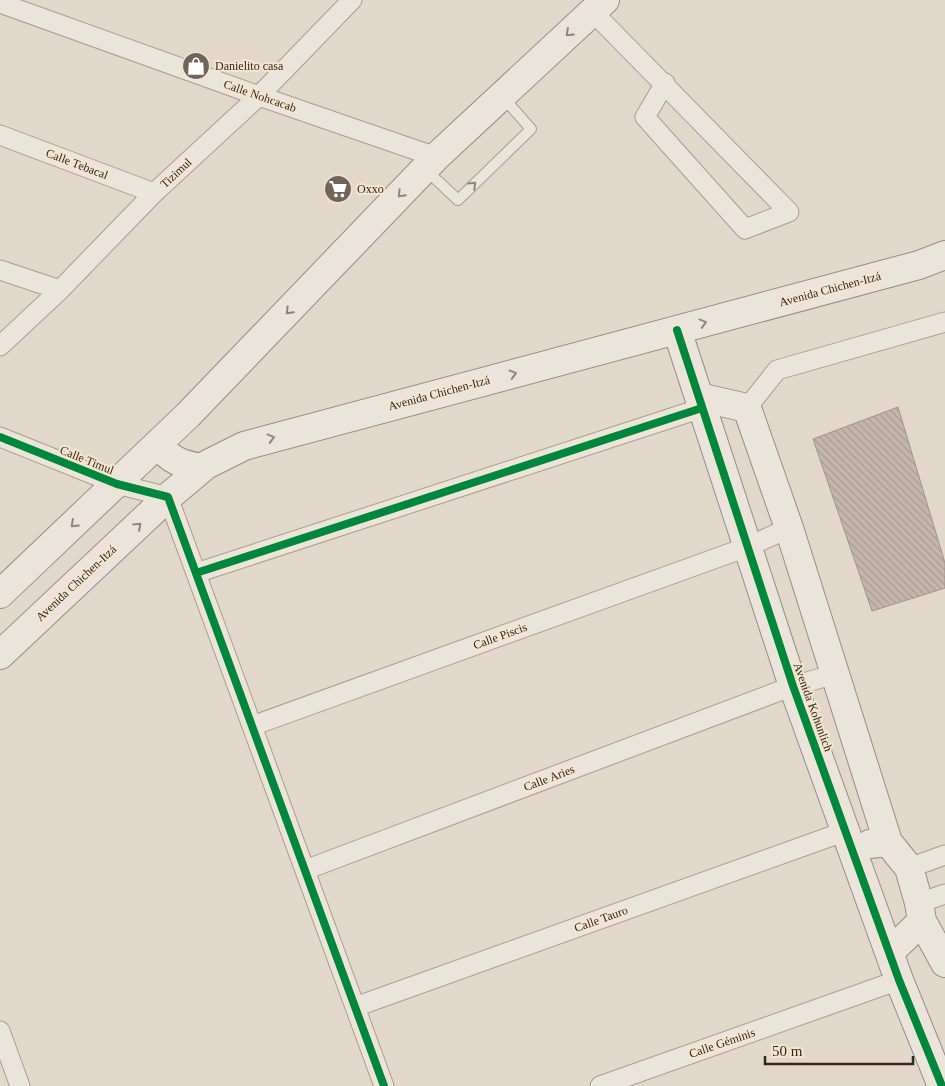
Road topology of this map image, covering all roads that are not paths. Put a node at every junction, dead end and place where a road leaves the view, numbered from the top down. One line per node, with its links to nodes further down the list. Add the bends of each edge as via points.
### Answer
1 (352, 0): 5 (street, Tizimul)
2 (0, 3): 5 (street, Calle Nohcacab)
3 (599, 6): 4 (street); 6 (main road, one-way to 6)
4 (665, 84): 4 (street, via 645,118 745,229 789,212)
5 (259, 96): 8 (street, Calle Nohcacab); 9 (street, Tizimul)
6 (502, 96): 8 (main road); 8 (lane, one-way to 6, via 458,200 532,129)
7 (0, 135): 9 (street, Calle Tebacal)
8 (431, 163): 20 (main road, one-way to 20)
9 (154, 193): 13 (street, Tizimul)
10 (945, 255): 11 (main road, Avenida Chichen-Itzá)
11 (932, 268): 15 (main road, Avenida Chichen-Itzá, one-way to 11)
12 (0, 270): 13 (street)
13 (60, 290): 16 (street, Tizimul)
14 (945, 322): 18 (street, via 776,370)
15 (676, 330): 17 (main road, Avenida Kohunlich); 21 (main road, Avenida Chichen-Itzá, one-way to 15, via 244,446)
16 (0, 346)
17 (700, 403): 18 (main road); 25 (main road, Avenida Kohunlich); 26 (street)
18 (748, 408): 24 (main road)
19 (0, 437): 22 (street, Calle Timul)
20 (158, 445): 21 (main road, via 166,455 182,464); 22 (main road)
21 (202, 468): 23 (main road, Avenida Chichen-Itzá)
22 (117, 484): 23 (street, Calle Timul); 27 (main road, one-way to 27)
23 (168, 497): 26 (street); 28 (main road, Avenida Chichen-Itzá, one-way to 23)
24 (789, 528): 25 (street, Calle Piscis); 29 (main road)
25 (747, 547): 30 (main road, Avenida Kohunlich); 31 (street, Calle Piscis)
26 (196, 572): 31 (street)
27 (1, 592)
28 (0, 655)
29 (835, 674): 30 (street, Calle Aries); 33 (main road)
30 (793, 686): 32 (main road, Avenida Kohunlich); 36 (street, Calle Aries)
31 (252, 726): 36 (street)
32 (849, 838): 33 (main road); 39 (main road, Avenida Kohunlich); 42 (street, Calle Tauro)
33 (888, 842): 35 (main road)
34 (945, 855): 35 (street)
35 (909, 868): 38 (main road)
36 (305, 870): 42 (street)
37 (945, 894): 38 (street)
38 (920, 912): 39 (main road); 40 (main road)
39 (890, 952): 41 (main road, Avenida Kohunlich)
40 (945, 963)
41 (899, 980): 44 (main road, Avenida Kohunlich); 47 (street, Calle Géminis)
42 (355, 1007): 46 (street)
43 (0, 1031): 45 (street)
44 (943, 1085)
45 (20, 1086)
46 (384, 1086)
47 (600, 1086)

